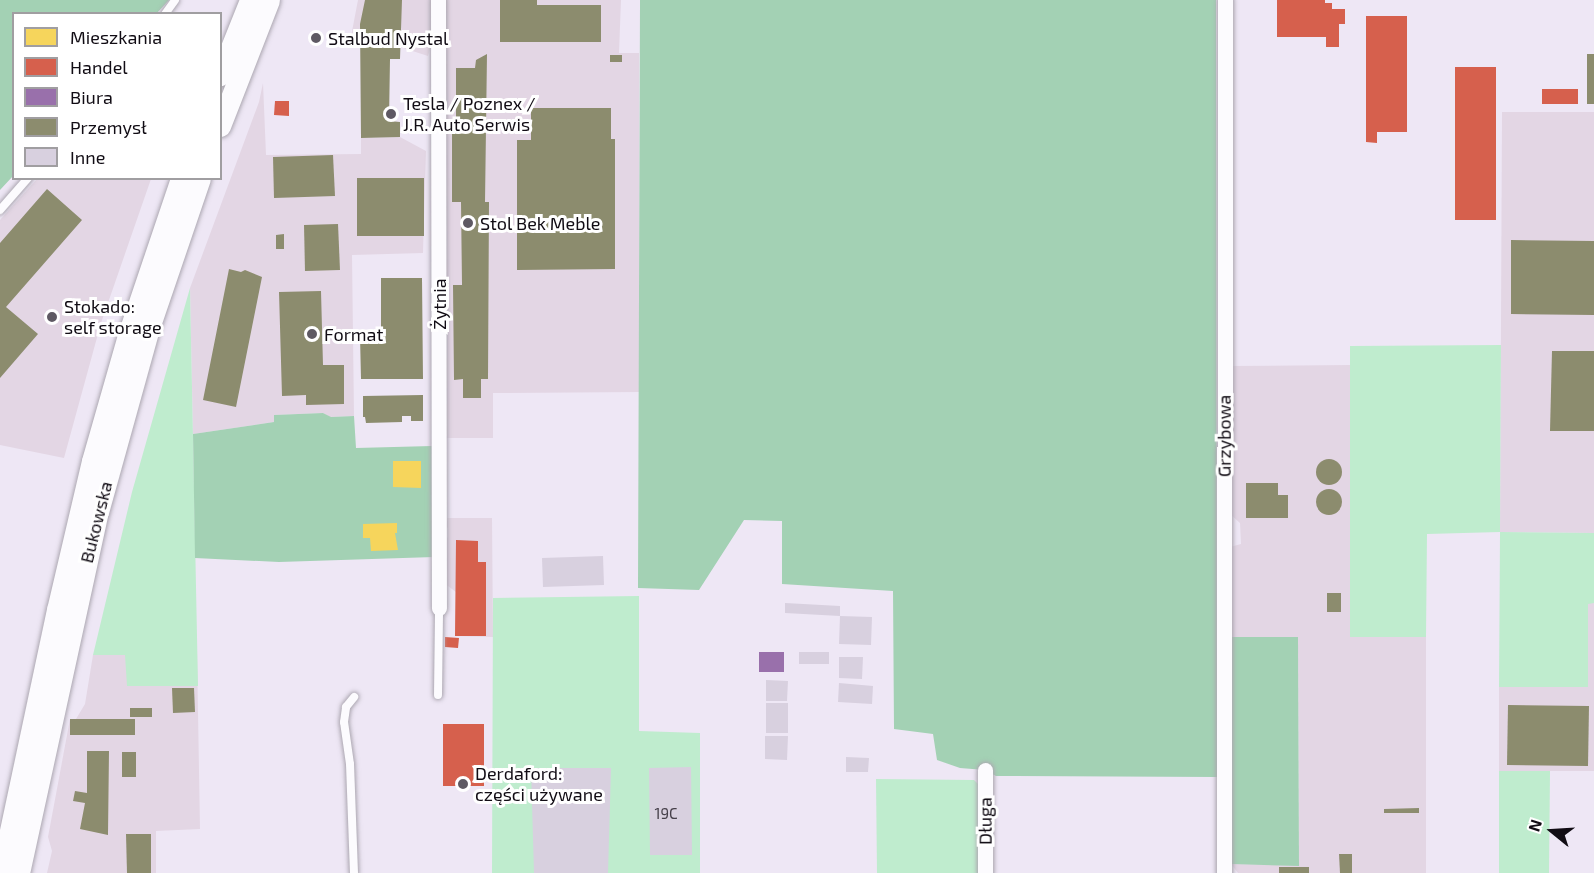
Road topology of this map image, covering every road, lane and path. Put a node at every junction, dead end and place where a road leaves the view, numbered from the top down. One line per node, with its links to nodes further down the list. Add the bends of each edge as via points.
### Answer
1 (250, 0): 5 (main road)
2 (269, 0): 6 (main road)
3 (438, 0): 11 (street, Żytnia)
4 (1225, 0): 19 (street, Grzybowa)
5 (222, 70)
6 (222, 121)
7 (26, 180): 10 (lane)
8 (180, 180): 15 (main road, Bukowska, via 136,309 92,461)
9 (199, 180): 16 (main road, Bukowska, via 150,324 100,502)
10 (0, 210)
11 (439, 608): 12 (lane)
12 (438, 695)
13 (354, 697): 17 (lane, via 346,707 344,722 350,764)
14 (985, 770): 18 (street, Długa)
15 (1, 873)
16 (19, 873)
17 (354, 873)
18 (985, 873)
19 (1224, 873)

